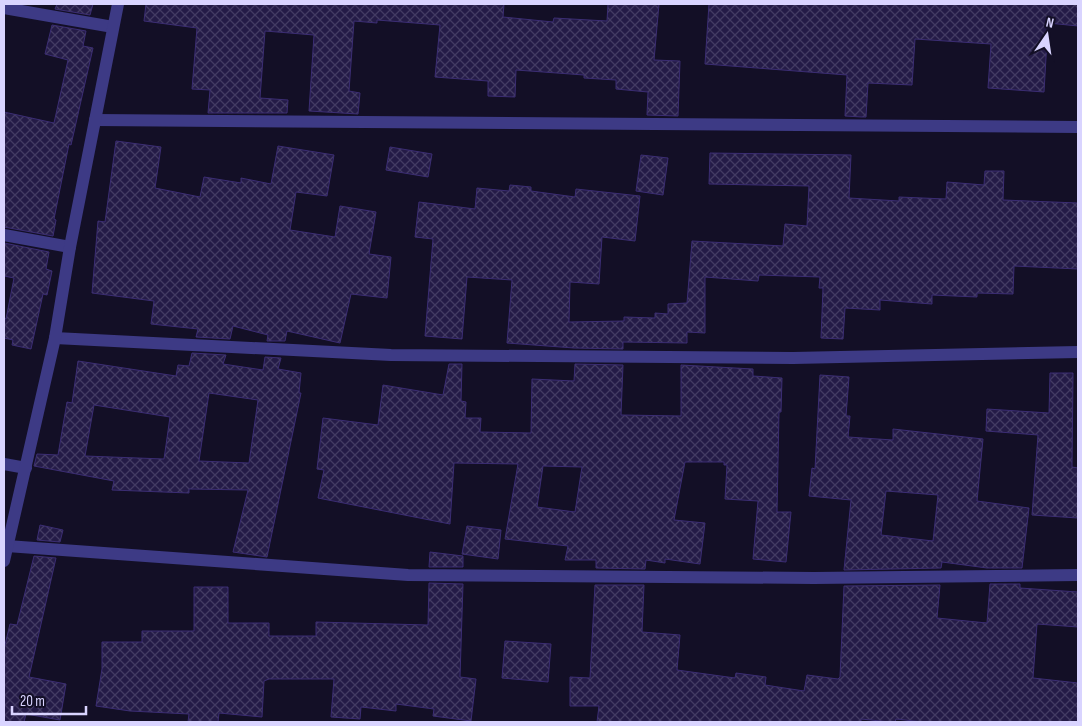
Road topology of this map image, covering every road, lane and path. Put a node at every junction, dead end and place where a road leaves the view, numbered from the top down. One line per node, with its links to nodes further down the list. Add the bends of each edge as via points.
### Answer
1 (118, 4): 3 (street)
2 (4, 8): 3 (street)
3 (113, 28): 4 (street)
4 (95, 120): 5 (street); 7 (street)
5 (1078, 128)
6 (4, 235): 7 (street)
7 (70, 247): 8 (street)
8 (55, 338): 9 (street, via 392,356 793,358); 11 (street)
9 (1078, 352)
10 (4, 464): 11 (street)
11 (26, 468): 12 (street)
12 (7, 546): 13 (street); 14 (street, via 408,576 814,578)
13 (4, 561)
14 (1078, 575)

